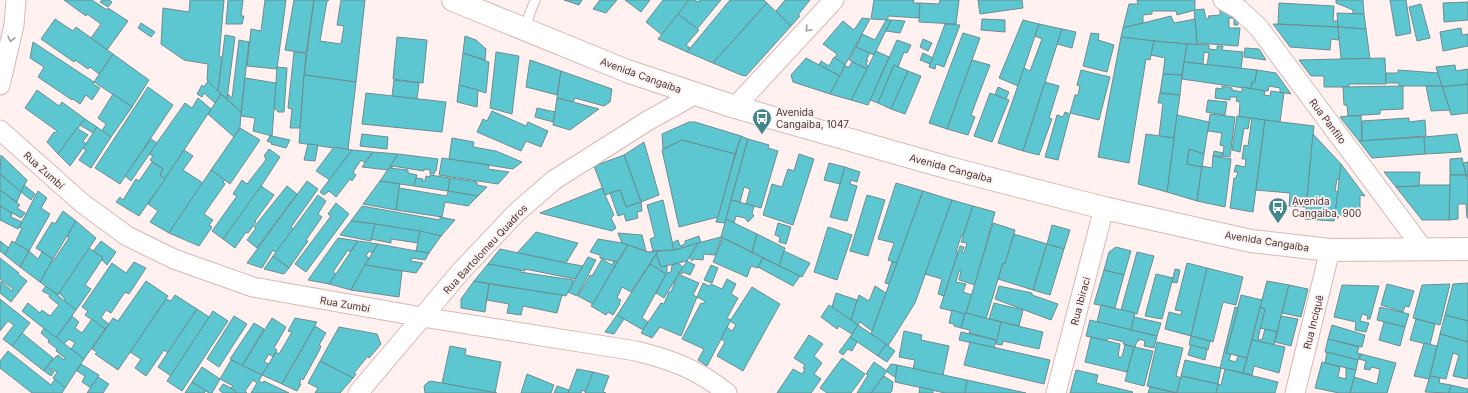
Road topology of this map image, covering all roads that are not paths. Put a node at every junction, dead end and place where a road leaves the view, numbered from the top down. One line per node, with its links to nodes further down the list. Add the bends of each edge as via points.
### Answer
1 (16, 0): 7 (street, one-way to 7, via 14,25)
2 (453, 0): 6 (main road, Avenida Cangaíba)
3 (535, 0): 6 (lane)
4 (834, 0): 9 (street, one-way to 9)
5 (1222, 0): 14 (street, Rua Panfilo, via 1240,9 1259,28)
6 (524, 29): 8 (main road, Avenida Cangaíba, via 627,71)
7 (0, 85)
8 (696, 94): 9 (main road, Avenida Cangaíba); 15 (street, Rua Bartolomeu Quadros, via 649,120 554,180 517,212 462,270)
9 (735, 107): 11 (main road, Avenida Cangaíba, via 949,168)
10 (0, 130): 15 (street, Rua Zumbí, via 82,204 127,236 174,259 253,287)
11 (1104, 208): 13 (main road, Avenida Cangaíba, via 1251,241); 18 (street, Rua Ibiraci)
12 (1468, 249): 14 (main road, Avenida Cangaíba)
13 (1330, 250): 14 (main road, Avenida Cangaíba); 19 (street, Rua Inciquê)
14 (1424, 250)
15 (422, 318): 16 (street, Rua Bartolomeu Quadros); 17 (street, Rua Zumbí, via 636,351 666,358 692,370)
16 (358, 393)
17 (727, 393)
18 (1056, 393)
19 (1295, 393)

